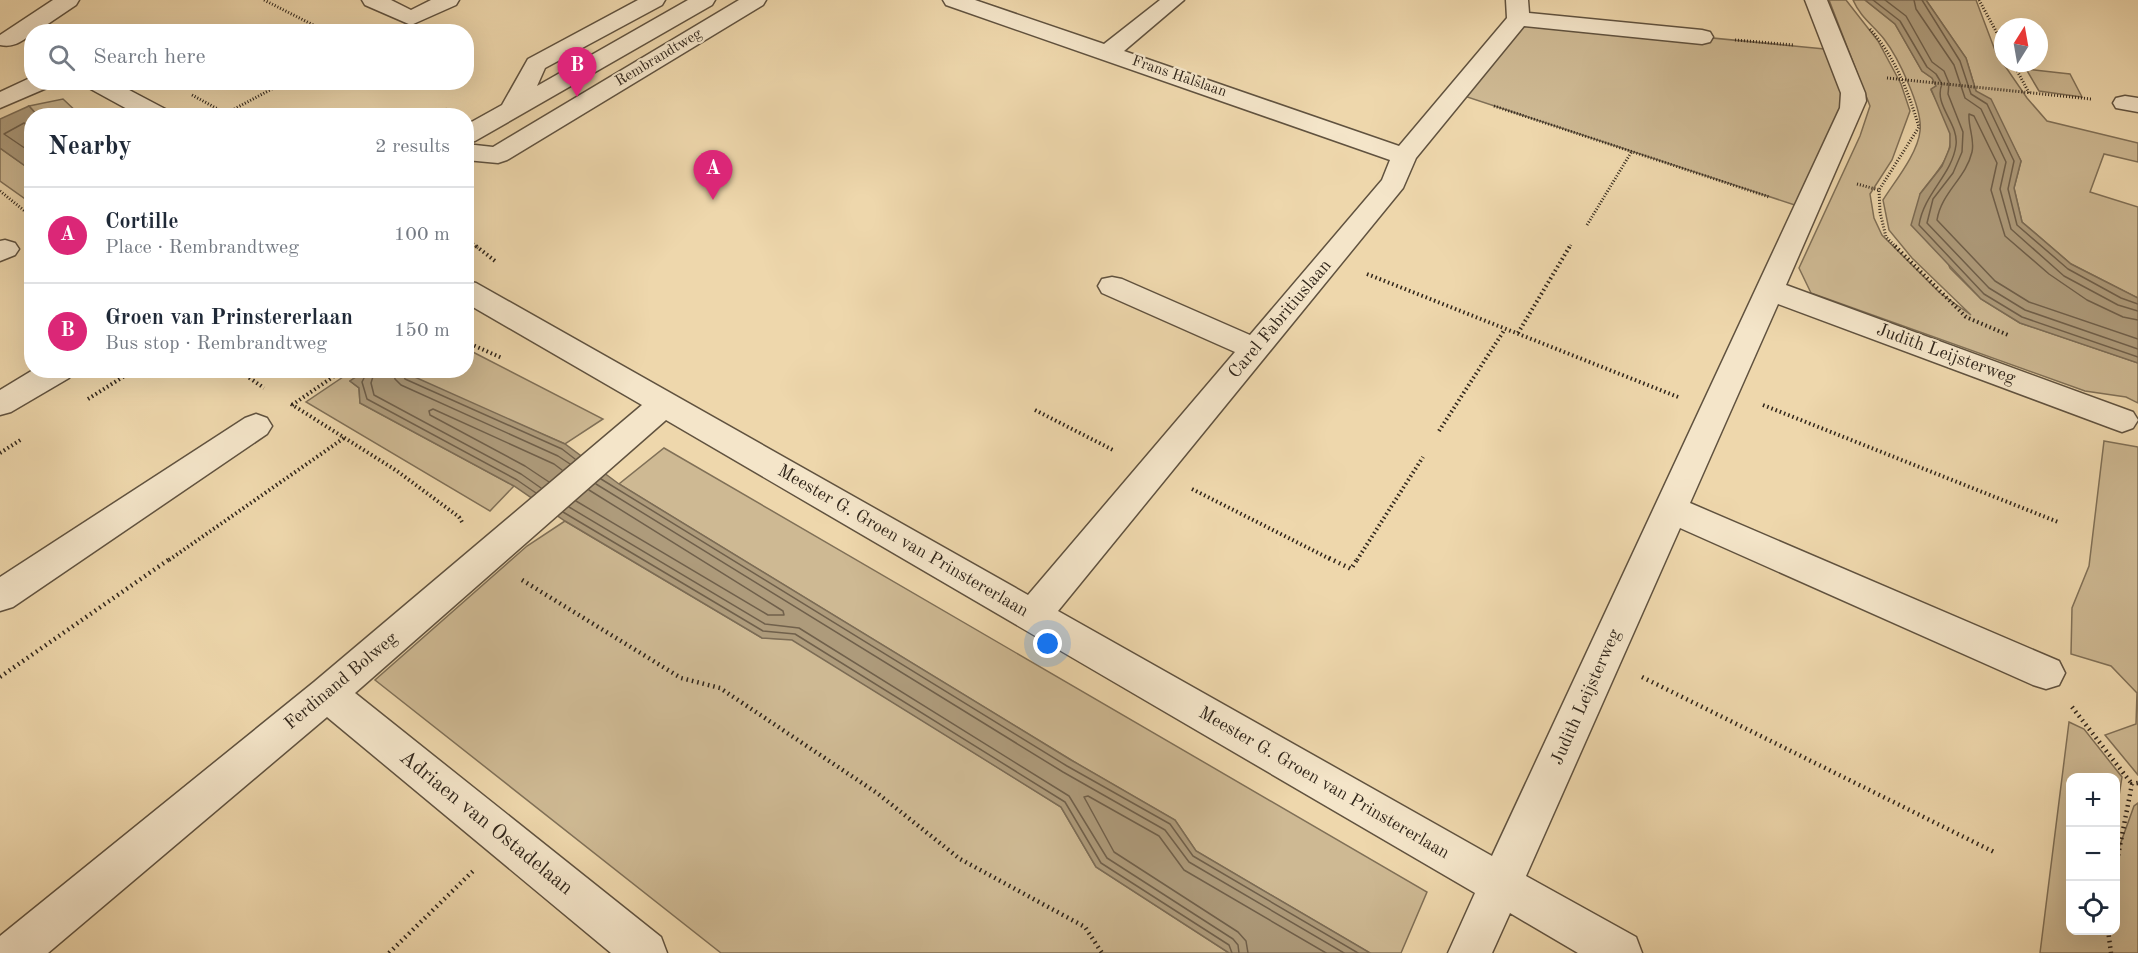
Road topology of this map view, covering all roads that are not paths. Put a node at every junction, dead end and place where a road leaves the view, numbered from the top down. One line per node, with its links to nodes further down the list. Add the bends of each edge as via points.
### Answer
1 (68, 0): 11 (street)
2 (373, 0): 3 (street, via 411,18)
3 (448, 0)
4 (654, 0): 21 (street, via 536,64)
5 (704, 0): 21 (street, Rembrandtweg)
6 (755, 0): 23 (street, Rembrandtweg, via 498,155)
7 (954, 0): 16 (street, Frans Halslaan)
8 (1173, 0): 16 (street)
9 (1816, 0): 26 (street, Judith Leijsterweg, via 1854,101)
10 (1517, 9): 13 (street, Carel Fabritiuslaan); 24 (street, Carel Fabritiuslaan)
11 (28, 24)
12 (24, 26): 14 (street)
13 (1702, 37)
14 (4, 38): 15 (street)
15 (24, 47)
16 (1108, 53): 24 (street, Frans Halslaan)
17 (24, 90): 19 (street)
18 (110, 90): 20 (street)
19 (0, 101)
20 (145, 108)
21 (513, 108): 22 (street, Rembrandtweg)
22 (474, 131)
23 (474, 154)
24 (1404, 156): 28 (street, Carel Fabritiuslaan, via 1394,182)
25 (1112, 286): 28 (street)
26 (1770, 290): 32 (street, Judith Leijsterweg); 34 (street, Judith Leijsterweg)
27 (474, 295): 31 (street, Meester G. Groen van Prinstererlaan)
28 (1255, 349): 36 (street, Carel Fabritiuslaan)
29 (44, 378): 30 (street)
30 (0, 404)
31 (664, 404): 36 (street, Meester G. Groen van Prinstererlaan); 38 (street, Ferdinand Bolweg)
32 (2122, 420)
33 (256, 426): 35 (street)
34 (1671, 509): 37 (street); 39 (street, Judith Leijsterweg)
35 (0, 596)
36 (1033, 615): 39 (street, Meester G. Groen van Prinstererlaan)
37 (2046, 673)
38 (327, 694): 41 (street, Ferdinand Bolweg); 42 (street, Adriaen van Ostadelaan)
39 (1501, 885): 40 (street, Judith Leijsterweg); 43 (street, Meester G. Groen van Prinstererlaan)
40 (1470, 952)
41 (14, 953)
42 (645, 953)
43 (1620, 953)

